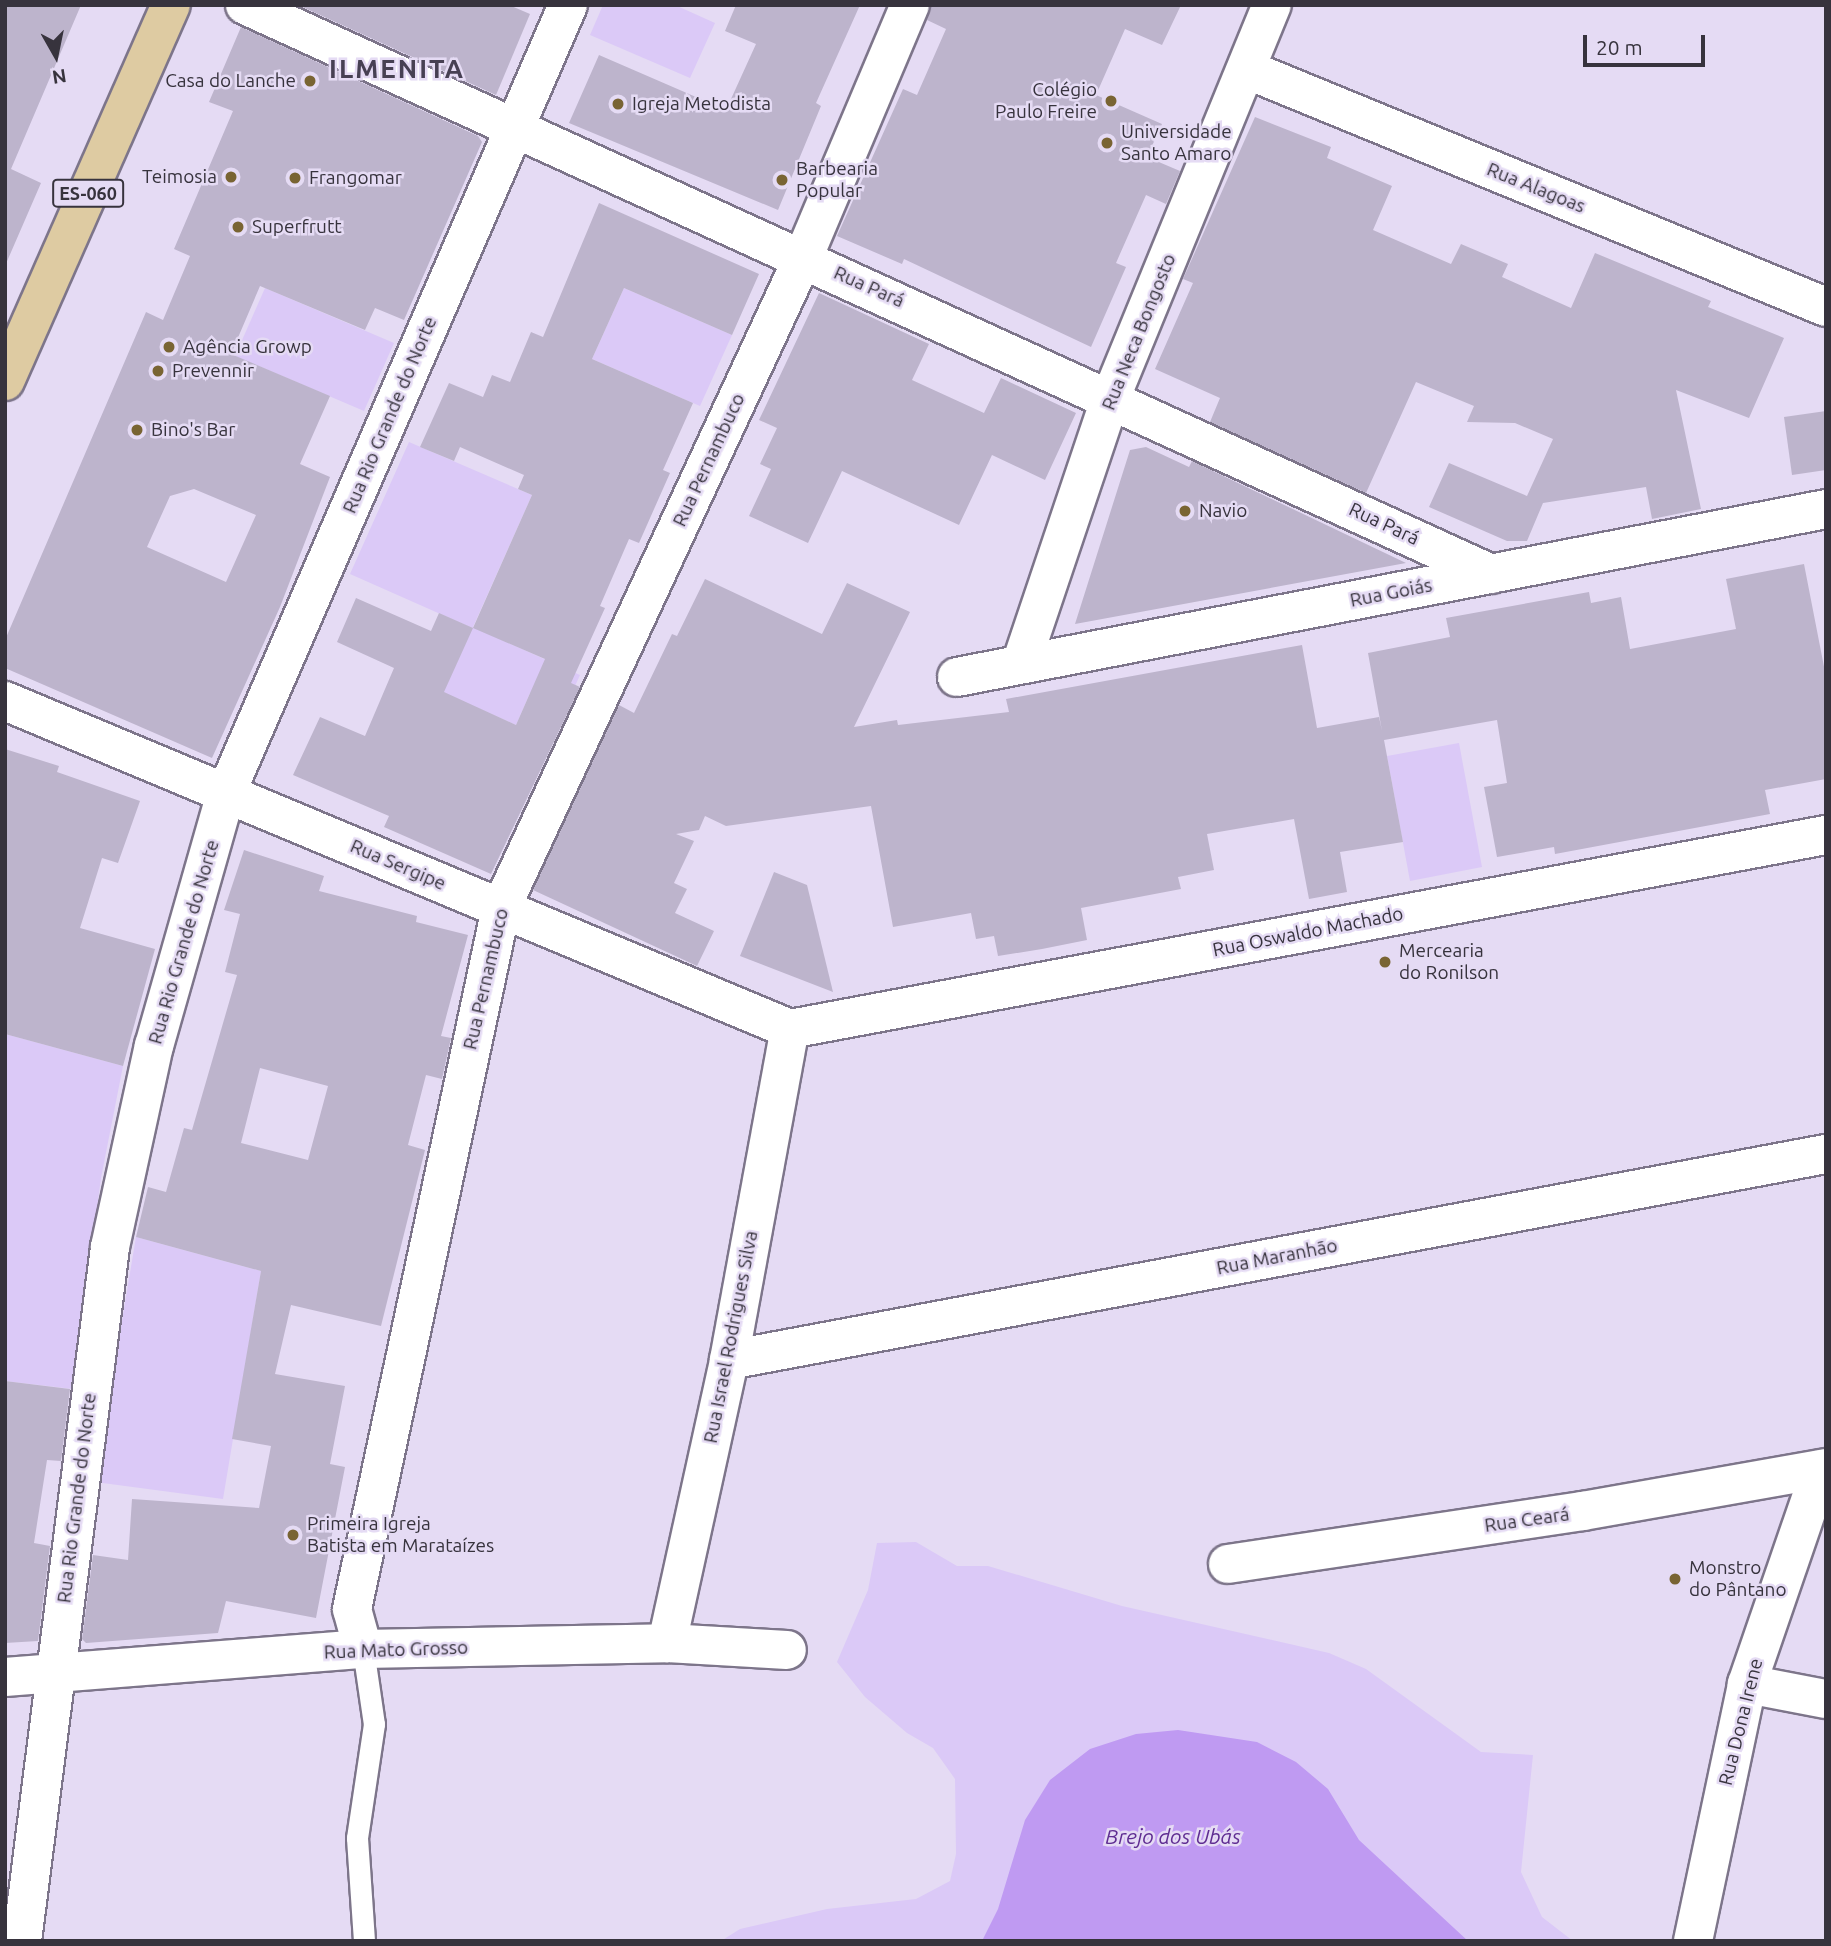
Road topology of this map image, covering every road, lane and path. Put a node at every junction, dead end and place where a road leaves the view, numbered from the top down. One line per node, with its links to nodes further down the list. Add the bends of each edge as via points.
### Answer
1 (171, 5): 10 (main road, ES-060)
2 (245, 5): 7 (street, Rua Pará)
3 (568, 5): 7 (street, Rua Rio Grande do Norte)
4 (910, 5): 8 (street, Rua Pernambuco)
5 (1272, 5): 6 (street, Rua Neca Bongosto)
6 (1246, 69): 9 (street, Rua Alagoas); 11 (street, Rua Neca Bongosto)
7 (515, 127): 8 (street, Rua Pará); 17 (street, Rua Rio Grande do Norte)
8 (803, 258): 11 (street, Rua Pará); 19 (street, Rua Pernambuco)
9 (1826, 307)
10 (5, 381)
11 (1111, 397): 13 (street, Rua Pará); 14 (street, Rua Neca Bongosto)
12 (1824, 518): 13 (street, Rua Goiás)
13 (1491, 574): 14 (street, Rua Goiás)
14 (1021, 664): 15 (street, Rua Goiás)
15 (957, 677)
16 (5, 701): 17 (street, Rua Sergipe)
17 (226, 793): 19 (street, Rua Sergipe); 28 (street, Rua Rio Grande do Norte, via 154,1046 110,1247)
18 (1826, 835): 20 (street, Rua Oswaldo Machado)
19 (500, 908): 20 (street, Rua Sergipe); 26 (street, Rua Pernambuco, via 352,1609)
20 (790, 1029): 22 (street, Rua Israel Rodrigues Silva)
21 (1826, 1154): 22 (street, Rua Maranhão)
22 (729, 1360): 25 (street, Rua Israel Rodrigues Silva)
23 (1824, 1468): 24 (street, Rua Ceará, via 1583,1511); 30 (street, Rua Dona Irene)
24 (1228, 1564)
25 (667, 1643): 26 (street, Rua Mato Grosso); 27 (street, Rua Mato Grosso)
26 (363, 1649): 28 (street, Rua Mato Grosso); 33 (lane, Rua Pernambuco, via 374,1724 357,1838)
27 (787, 1650)
28 (55, 1674): 29 (street, Rua Mato Grosso); 32 (street, Rua Rio Grande do Norte)
29 (5, 1677)
30 (1747, 1684): 31 (street); 34 (street, Rua Dona Irene)
31 (1826, 1699)
32 (22, 1941)
33 (364, 1941)
34 (1693, 1941)

